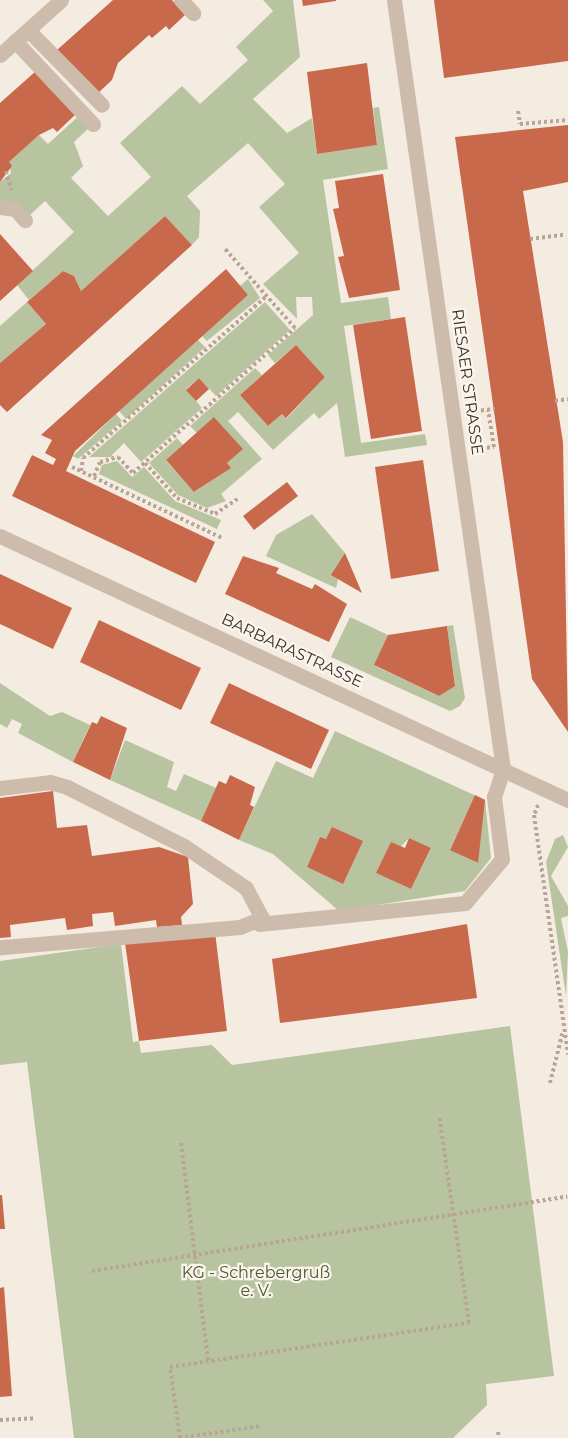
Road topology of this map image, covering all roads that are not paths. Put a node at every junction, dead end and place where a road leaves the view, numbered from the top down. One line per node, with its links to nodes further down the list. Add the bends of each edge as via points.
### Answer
1 (61, 0): 5 (street)
2 (182, 0): 4 (street)
3 (394, 0): 13 (street, RIESAER STRASSE)
4 (193, 13)
5 (28, 30): 6 (street); 8 (street)
6 (15, 41): 7 (street); 9 (street)
7 (0, 55)
8 (102, 105)
9 (93, 124)
10 (0, 207): 11 (street, via 15,209)
11 (25, 219)
12 (0, 536): 13 (street, BARBARASTRASSE)
13 (503, 769): 15 (street, BARBARASTRASSE); 16 (street, via 494,797 502,859 465,903)
14 (0, 788): 16 (street, via 50,782 67,787 184,846 246,888 260,910)
15 (568, 800)
16 (259, 924): 17 (street)
17 (0, 947)

